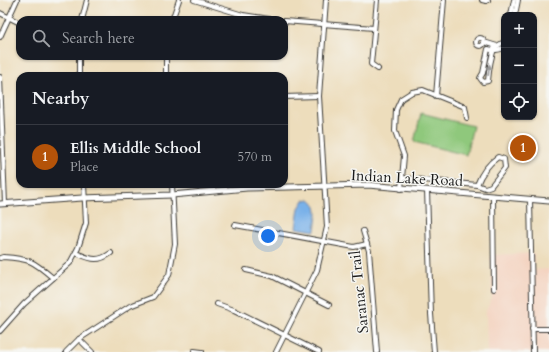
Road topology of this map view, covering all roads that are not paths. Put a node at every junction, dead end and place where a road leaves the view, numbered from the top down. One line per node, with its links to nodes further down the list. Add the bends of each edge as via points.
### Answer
1 (17, 0): 18 (street)
2 (87, 0): 15 (street)
3 (179, 0): 16 (street)
4 (194, 0): 17 (street)
5 (326, 0): 21 (street)
6 (377, 0): 22 (street)
7 (444, 0): 36 (street)
8 (482, 0): 9 (street)
9 (488, 0)
10 (514, 0): 12 (street)
11 (518, 0): 13 (street)
12 (513, 12)
13 (514, 12)
14 (0, 13): 18 (street)
15 (83, 16)
16 (173, 16)
17 (250, 16)
18 (8, 17): 19 (street); 23 (street)
19 (16, 21)
20 (288, 21): 21 (street)
21 (324, 24): 22 (street); 35 (street)
22 (374, 28): 31 (street, via 372,64)
23 (0, 37)
24 (483, 44): 26 (street)
25 (501, 45): 27 (street)
26 (489, 46): 27 (street); 27 (street, one-way to 27, via 480,78 483,82 488,81)
27 (494, 48): 28 (street)
28 (501, 48)
29 (79, 60): 32 (street)
30 (166, 60): 33 (street)
31 (378, 69)
32 (79, 72)
33 (166, 72)
34 (0, 77): 55 (street)
35 (319, 96): 37 (street); 43 (street)
36 (436, 96): 38 (street, via 465,107); 39 (street, via 423,90 412,92 397,105 395,131 404,156)
37 (288, 97)
38 (467, 118)
39 (402, 178): 40 (street); 47 (street)
40 (452, 183): 41 (street); 49 (street)
41 (477, 185): 41 (street, via 485,188 491,186 505,168 504,159 498,157 494,160 480,177)
42 (288, 187): 43 (street, Indian Lake Road)
43 (326, 187): 47 (street, Indian Lake Road, via 368,185); 58 (street, via 327,227)
44 (84, 188): 52 (street)
45 (172, 188): 50 (street)
46 (247, 188): 50 (street, Indian Lake Road)
47 (401, 189): 48 (street, Indian Lake Road)
48 (427, 190): 49 (street, Indian Lake Road); 81 (street)
49 (452, 192): 51 (street, Indian Lake Road)
50 (172, 195): 52 (street, Indian Lake Road); 73 (street, via 175,244 169,275 153,297 130,306)
51 (493, 196): 53 (street, Indian Lake Road); 65 (street)
52 (85, 198): 55 (street, Indian Lake Road); 60 (street, via 86,223)
53 (530, 199): 54 (street, Indian Lake Road); 69 (street)
54 (549, 201)
55 (2, 204)
56 (235, 225): 58 (street)
57 (363, 231): 59 (street, Saranac Trail)
58 (324, 242): 59 (street, via 354,247); 66 (street, via 317,270)
59 (367, 244): 80 (street, Saranac Trail)
60 (76, 253): 61 (street, via 97,260); 64 (street, via 70,263)
61 (111, 253)
62 (0, 258): 64 (street, via 35,262)
63 (246, 270): 66 (street, via 272,276)
64 (53, 278): 71 (street, via 24,304)
65 (494, 289)
66 (306, 293): 68 (street); 72 (street)
67 (217, 304): 72 (street)
68 (330, 305)
69 (532, 329): 70 (street); 82 (street)
70 (549, 329)
71 (0, 331)
72 (285, 335): 78 (street); 79 (street)
73 (79, 339): 75 (street); 76 (street)
74 (194, 351): 77 (street)
75 (66, 352)
76 (92, 352)
77 (202, 352)
78 (276, 352)
79 (319, 352)
80 (377, 352)
81 (434, 352)
82 (533, 352)

